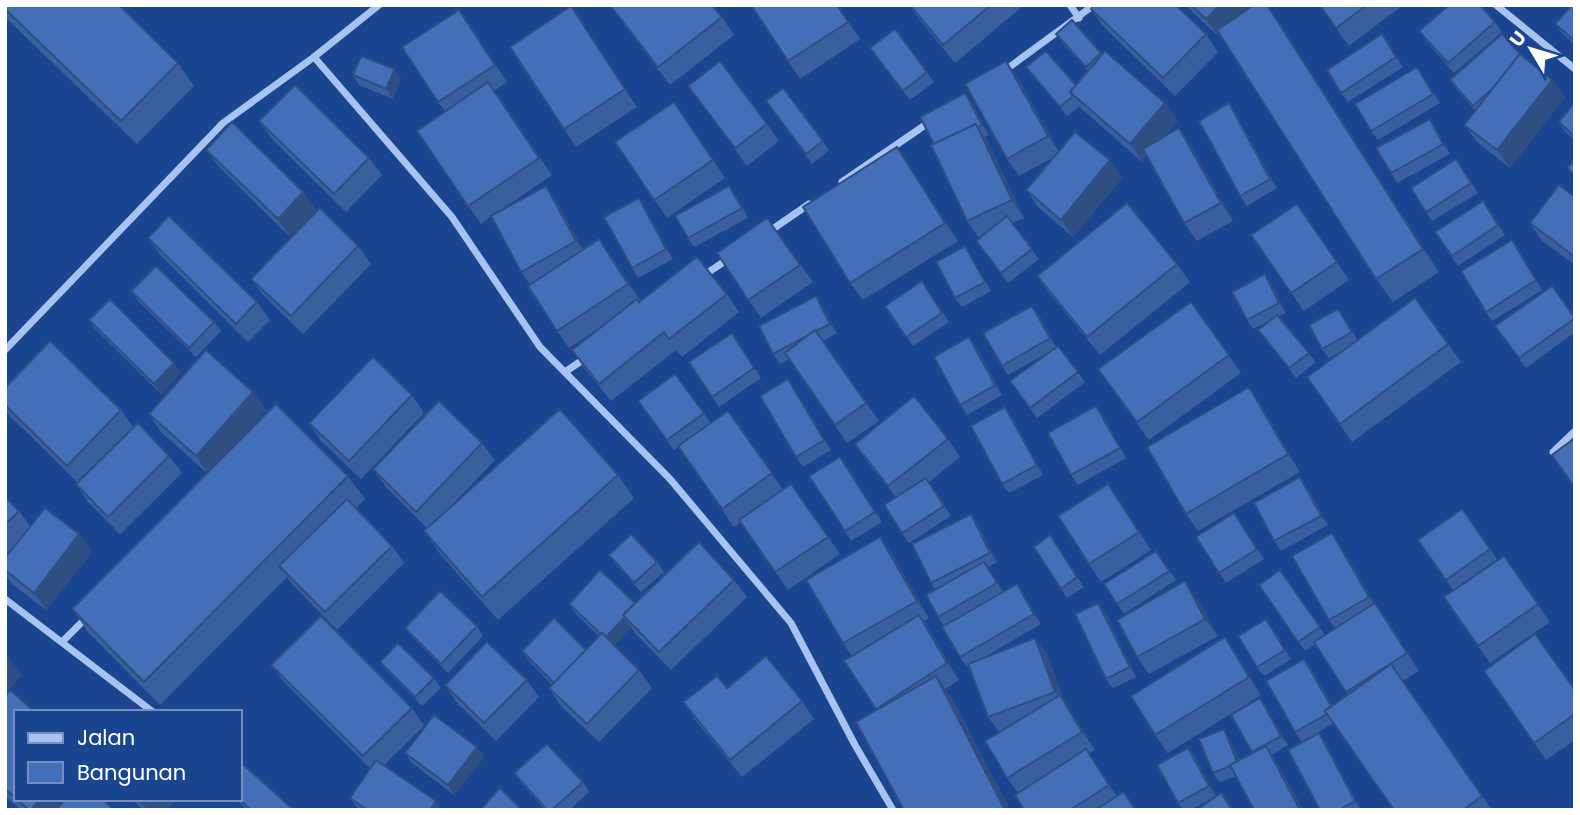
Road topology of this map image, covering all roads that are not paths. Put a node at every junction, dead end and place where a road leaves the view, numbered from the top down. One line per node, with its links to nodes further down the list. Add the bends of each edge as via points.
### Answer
1 (379, 5): 6 (street)
2 (1070, 5): 5 (street)
3 (1094, 5): 5 (street)
4 (1496, 5): 7 (street)
5 (1079, 18): 8 (street)
6 (314, 57): 16 (street, via 223,123); 17 (street, via 453,217 540,347)
7 (1575, 69)
8 (1002, 72)
9 (933, 119): 10 (street)
10 (835, 187)
11 (813, 201): 12 (street)
12 (755, 241)
13 (744, 248): 14 (street)
14 (699, 279)
15 (598, 349): 17 (street)
16 (5, 350)
17 (565, 372): 24 (street, via 670,479 791,624)
18 (1575, 431): 19 (street)
19 (1553, 452)
20 (5, 600): 22 (street)
21 (90, 613): 22 (street)
22 (63, 641): 23 (street)
23 (150, 710)
24 (893, 810)

